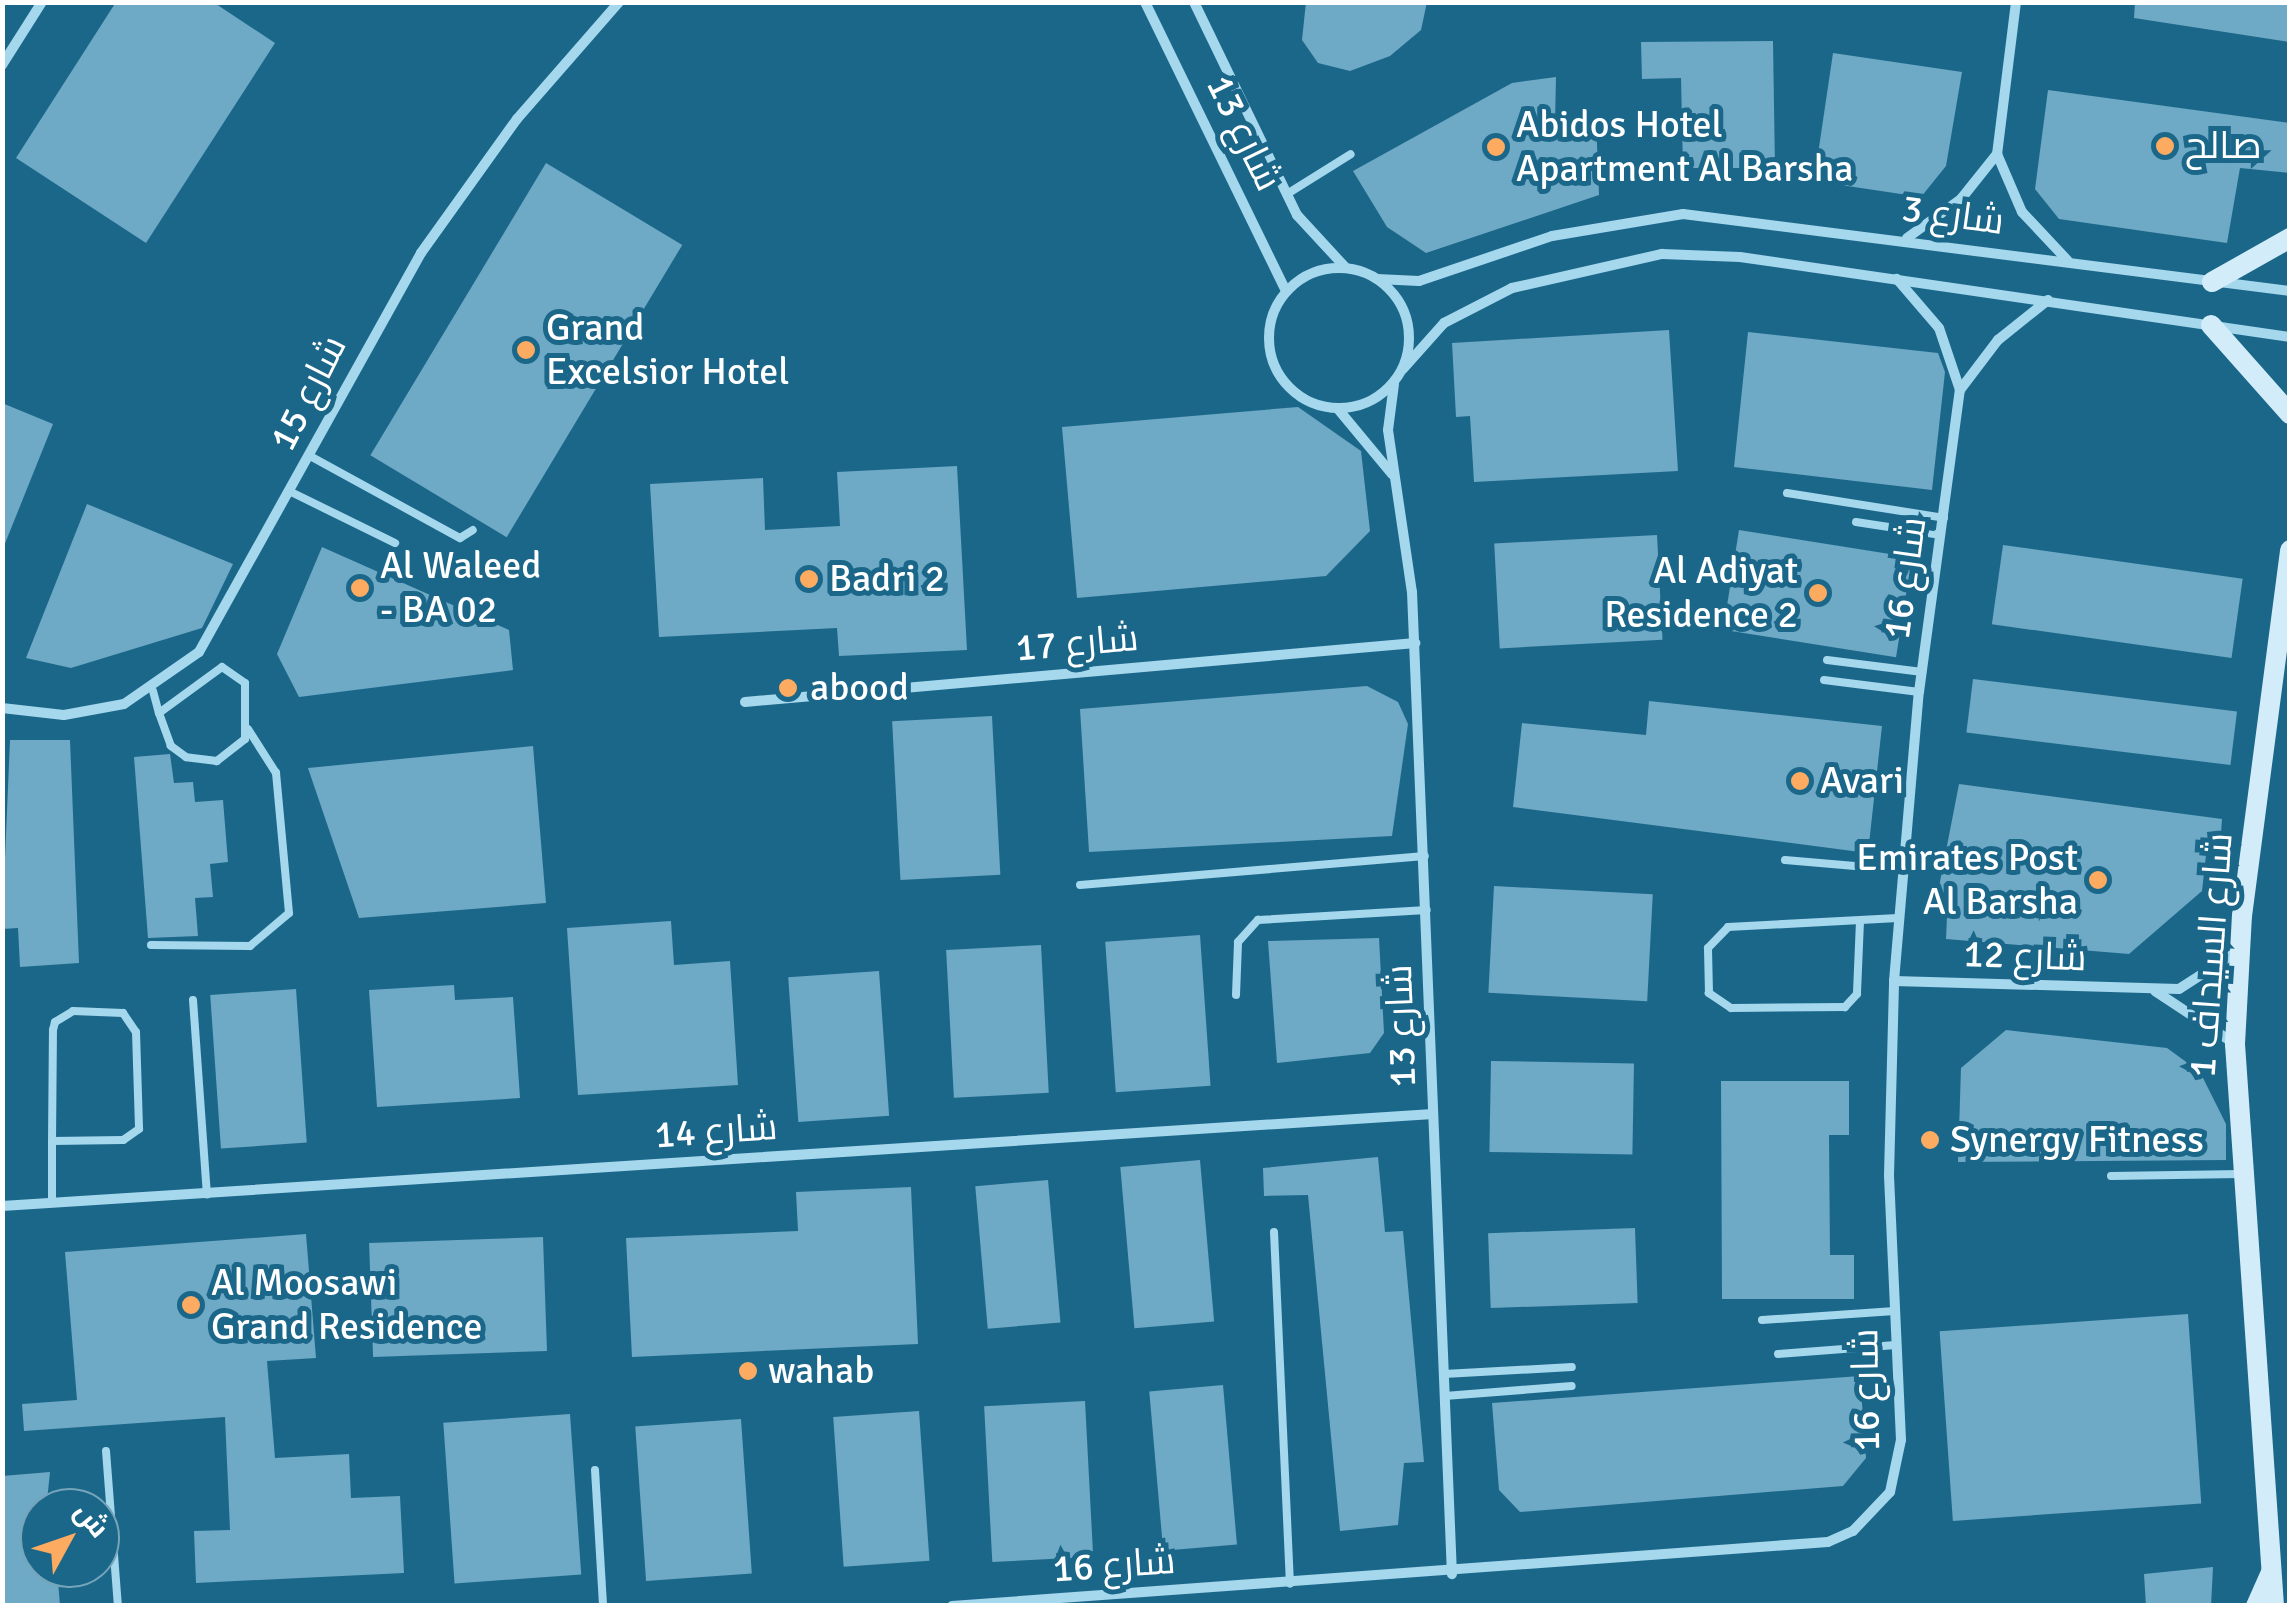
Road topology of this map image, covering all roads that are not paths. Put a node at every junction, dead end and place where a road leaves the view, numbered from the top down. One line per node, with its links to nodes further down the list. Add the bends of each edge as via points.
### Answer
1 (42, 2): 6 (street)
2 (619, 2): 27 (street, شارع 15, via 439,226)
3 (1145, 2): 18 (street, شارع 13)
4 (1194, 2): 9 (street, شارع 13)
5 (2016, 2): 8 (street)
6 (2, 65)
7 (1350, 154): 9 (lane)
8 (1997, 154): 10 (street, via 1961,199); 12 (street, via 2022,212)
9 (1287, 194): 13 (street, شارع 13, via 1317,245)
10 (1907, 238): 12 (street, شارع 3); 14 (street, شارع 3, via 1653,216 1552,236 1419,280)
11 (2290, 238): 16 (street)
12 (2070, 262): 16 (street, شارع 3)
13 (1346, 268): 14 (street); 18 (street, via 1312,272)
14 (1377, 279): 22 (street, via 1404,310)
15 (1897, 279): 19 (street, شارع 3); 22 (street, شارع 3, via 1700,253 1623,258 1477,305 1434,331); 24 (street, شارع 16, via 1939,328)
16 (2212, 282): 17 (street, شارع 3)
17 (2290, 291)
18 (1286, 292): 25 (street, via 1269,327 1274,367 1300,397)
19 (2048, 300): 20 (street, شارع 3); 24 (street, via 1998,340)
20 (2212, 325): 21 (street, شارع 3); 26 (street)
21 (2290, 337)
22 (1403, 369): 23 (street)
23 (1394, 384): 25 (street); 28 (street, شارع 13)
24 (1960, 390): 31 (street, شارع 16)
25 (1338, 409): 28 (street)
26 (2290, 414)
27 (310, 456): 29 (street, شارع 15); 33 (lane, via 460,538)
28 (1394, 477): 37 (street, شارع 13)
29 (292, 492): 35 (lane); 41 (street, شارع 15, via 222,623)
30 (1786, 493): 31 (lane)
31 (1944, 518): 34 (street, شارع 16)
32 (1856, 522): 34 (lane)
33 (473, 530)
34 (1941, 535): 39 (street, شارع 16)
35 (396, 543)
36 (2290, 550): 55 (street, شارع السيداف 1)
37 (1415, 643): 43 (street, شارع 17); 47 (street, شارع 13)
38 (1827, 660): 39 (lane)
39 (1922, 672): 42 (street, شارع 16)
40 (1824, 680): 42 (lane)
41 (153, 692): 44 (street, شارع 15, via 79,714); 45 (lane)
42 (1920, 692): 49 (street, شارع 16)
43 (745, 702)
44 (2, 708)
45 (159, 713): 46 (lane, via 171,746 205,762 229,756); 46 (lane, via 215,669 231,669 245,683)
46 (248, 730): 54 (lane, via 276,773 288,913 250,946)
47 (1425, 856): 50 (lane); 51 (street, شارع 13)
48 (1786, 860): 49 (lane)
49 (1902, 870): 52 (street, شارع 16)
50 (1080, 885)
51 (1427, 910): 58 (lane, via 1258,920 1238,942); 61 (street, شارع 13)
52 (1898, 918): 53 (lane); 56 (street, شارع 16)
53 (1860, 922): 53 (lane, via 1728,926 1708,948 1708,994 1730,1008 1845,1007 1857,994)
54 (151, 945)
55 (2239, 948): 57 (street, شارع 12, via 2203,982); 60 (street, شارع السيداف 1)
56 (1894, 981): 57 (street, شارع 12); 69 (street, شارع 16)
57 (2154, 991): 60 (street)
58 (1236, 995)
59 (192, 1000): 65 (lane)
60 (2235, 1044): 63 (street, شارع السيداف 1)
61 (1433, 1114): 65 (street, شارع 14); 74 (street, شارع 13)
62 (52, 1141): 62 (lane, via 55,1022 73,1011 123,1013 136,1032 140,1129 122,1140); 66 (lane)
63 (2241, 1174): 64 (lane); 79 (street, شارع السيداف 1)
64 (2111, 1176)
65 (208, 1194): 66 (street, شارع 14)
66 (52, 1204): 67 (street, شارع 14)
67 (2, 1206)
68 (1274, 1232): 81 (lane)
69 (1895, 1311): 70 (lane); 71 (street, شارع 16)
70 (1762, 1320)
71 (1896, 1345): 72 (lane); 80 (street, شارع 16, via 1899,1467 1890,1492 1853,1531 1815,1543)
72 (1778, 1354)
73 (1572, 1367): 74 (lane)
74 (1444, 1374): 76 (street, شارع 13)
75 (1572, 1386): 76 (lane)
76 (1445, 1396): 80 (street, شارع 13)
77 (106, 1451): 82 (lane)
78 (595, 1470): 83 (lane)
79 (2274, 1566): 85 (street); 86 (street, شارع السيداف 1)
80 (1452, 1574): 81 (street, شارع 16)
81 (1290, 1584): 84 (street, شارع 16)
82 (118, 1606)
83 (603, 1606)
84 (952, 1606)
85 (2256, 1606)
86 (2274, 1606)

